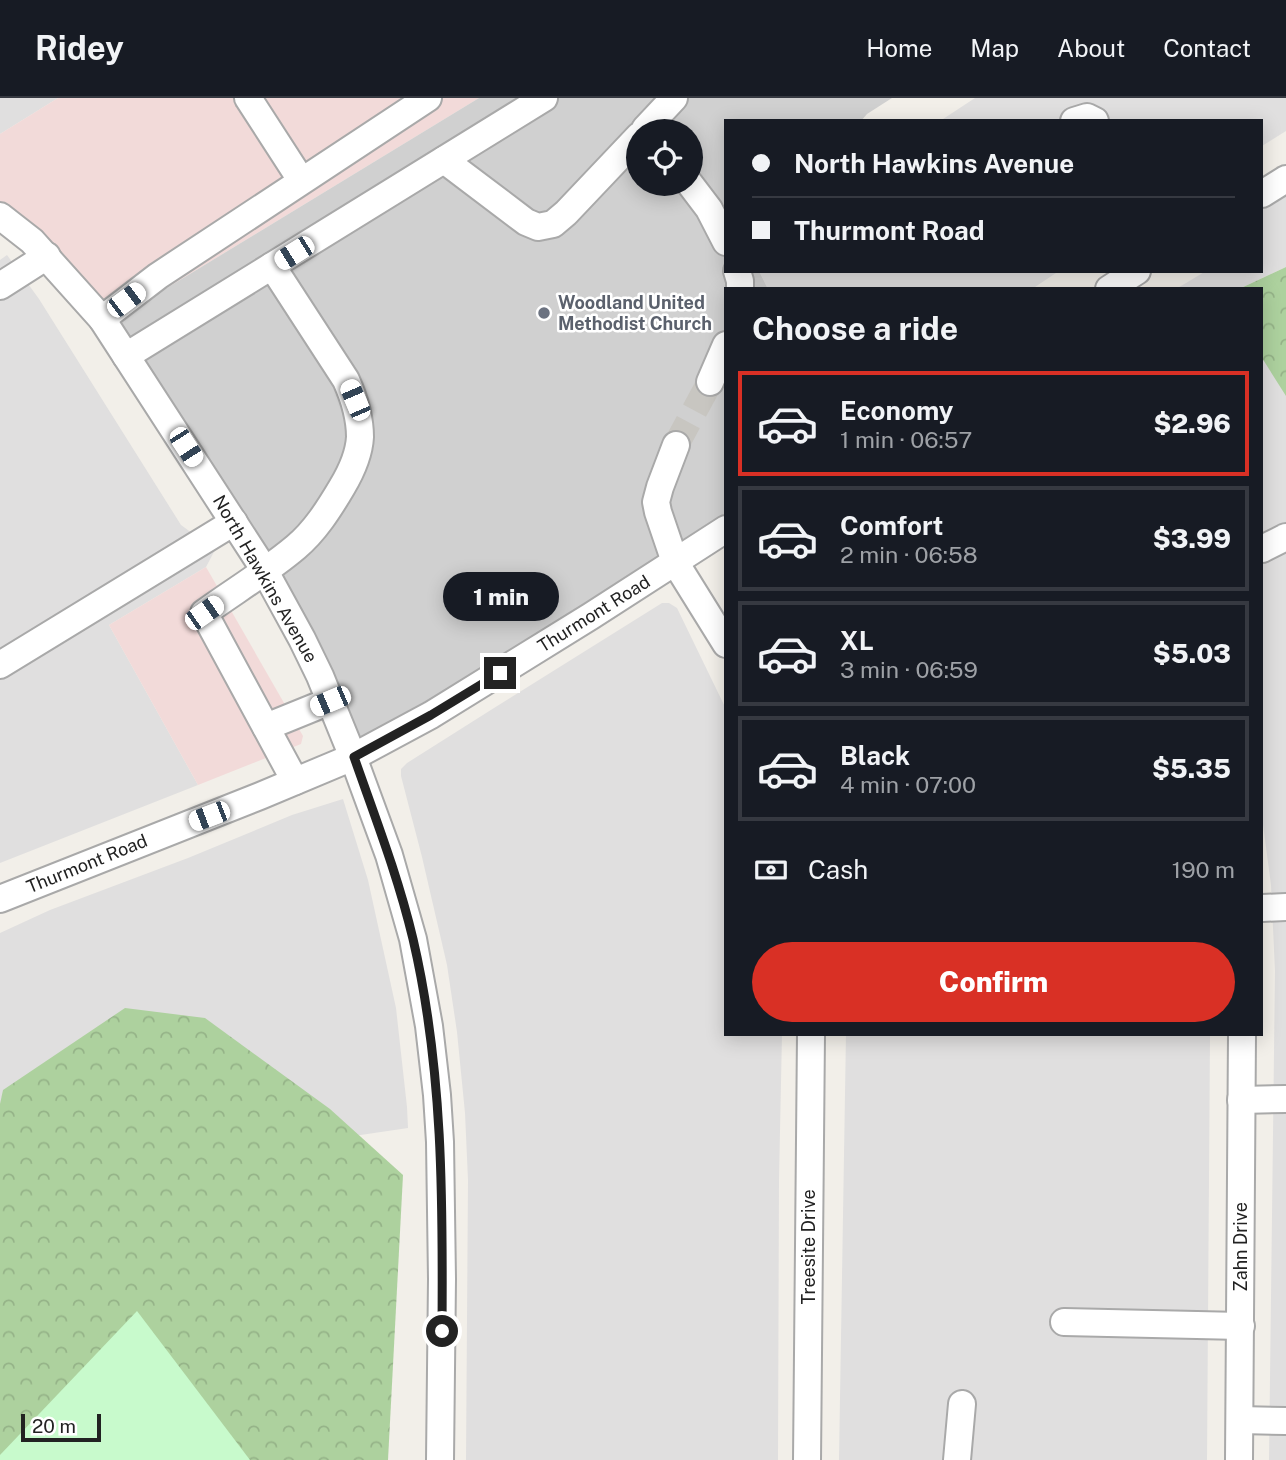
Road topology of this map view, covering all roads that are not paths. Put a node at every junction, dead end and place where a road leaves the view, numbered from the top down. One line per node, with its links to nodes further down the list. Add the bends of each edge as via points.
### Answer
1 (248, 98): 9 (street)
2 (428, 98): 9 (street)
3 (544, 98): 7 (street)
4 (674, 98): 5 (street)
5 (655, 119)
6 (626, 150): 7 (street, via 566,213 553,224 538,228)
7 (443, 160): 15 (street)
8 (1286, 179): 10 (street)
9 (301, 180): 19 (street)
10 (1263, 193)
11 (699, 196): 13 (street)
12 (0, 216): 14 (street, North Hawkins Avenue)
13 (724, 239)
14 (47, 256): 17 (street); 19 (street, North Hawkins Avenue)
15 (272, 266): 21 (street); 29 (street, via 346,380 355,400 360,439 349,474 317,525 297,547)
16 (1135, 273): 18 (street)
17 (0, 286)
18 (1112, 287)
19 (102, 319): 21 (street, North Hawkins Avenue)
20 (724, 350): 22 (street)
21 (126, 356): 24 (street, North Hawkins Avenue)
22 (710, 382)
23 (676, 445): 28 (street, via 656,502)
24 (234, 522): 29 (street, North Hawkins Avenue); 31 (street)
25 (724, 530): 28 (street, Thurmont Road)
26 (1286, 537): 27 (street)
27 (1263, 548)
28 (675, 562): 30 (street); 34 (street, Thurmont Road, via 431,715)
29 (264, 570): 32 (street, North Hawkins Avenue); 33 (street, via 204,613)
30 (724, 641)
31 (0, 665)
32 (330, 701): 33 (street); 34 (street, North Hawkins Avenue)
33 (266, 727): 35 (street)
34 (354, 757): 35 (street, Thurmont Road); 48 (street, North Hawkins Avenue, via 413,939 429,1026 440,1142)
35 (295, 781): 36 (street, Thurmont Road)
36 (0, 899)
37 (1286, 906): 38 (street)
38 (1263, 908)
39 (810, 1036): 49 (street, Treesite Drive)
40 (1242, 1036): 42 (street, Zahn Drive)
41 (1286, 1099): 42 (street)
42 (1241, 1100): 44 (street, Zahn Drive)
43 (1064, 1322): 44 (street)
44 (1241, 1326): 46 (street, Zahn Drive)
45 (962, 1404): 50 (street)
46 (1240, 1420): 47 (street); 51 (street, Zahn Drive)
47 (1286, 1421)
48 (440, 1460)
49 (807, 1460)
50 (957, 1460)
51 (1239, 1460)

